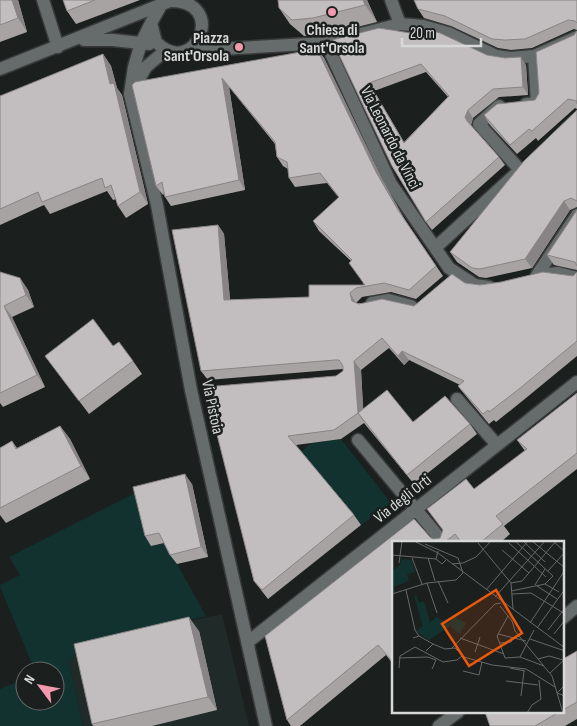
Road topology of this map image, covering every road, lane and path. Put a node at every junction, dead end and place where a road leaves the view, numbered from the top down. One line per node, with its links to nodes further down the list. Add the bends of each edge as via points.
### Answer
1 (43, 0): 11 (street)
2 (180, 0): 4 (street); 13 (street, via 193,6 202,27 197,42)
3 (391, 0): 6 (street)
4 (160, 7): 5 (street); 8 (street)
5 (151, 23): 10 (street); 12 (street, via 152,36)
6 (400, 24): 9 (street); 14 (street, via 448,33 496,56)
7 (577, 37): 14 (street)
8 (77, 40): 10 (street); 11 (street)
9 (331, 41): 13 (street); 20 (street, Via Leonardo da Vinci, via 331,56 391,184)
10 (141, 43): 12 (street); 16 (street)
11 (58, 47): 15 (street)
12 (163, 48): 13 (street, via 172,52); 16 (street, via 146,67)
13 (185, 51)
14 (534, 56): 18 (street, via 537,103 500,105 479,124)
15 (0, 70)
16 (130, 94): 37 (street, Via Pistoia, via 157,205)
17 (532, 158): 18 (street)
18 (520, 170): 20 (street)
19 (577, 215): 22 (street)
20 (435, 248): 21 (street, Via Leonardo da Vinci, via 449,268)
21 (458, 273): 25 (street, Via Leonardo da Vinci, via 475,285 488,287); 26 (street)
22 (538, 275): 23 (street, via 558,273); 24 (street)
23 (577, 278)
24 (522, 279)
25 (505, 283)
26 (444, 285)
27 (424, 302): 28 (street, via 418,308 389,300)
28 (364, 305)
29 (577, 382): 32 (street, Via degli Orti)
30 (457, 399): 32 (street)
31 (358, 440): 33 (street)
32 (497, 446): 33 (street, Via degli Orti)
33 (416, 510): 34 (street); 37 (street, Via degli Orti)
34 (442, 541)
35 (577, 606): 36 (street)
36 (564, 617)
37 (248, 642): 39 (street, Via Pistoia)
38 (455, 714): 40 (street)
39 (266, 726)
40 (440, 726)

